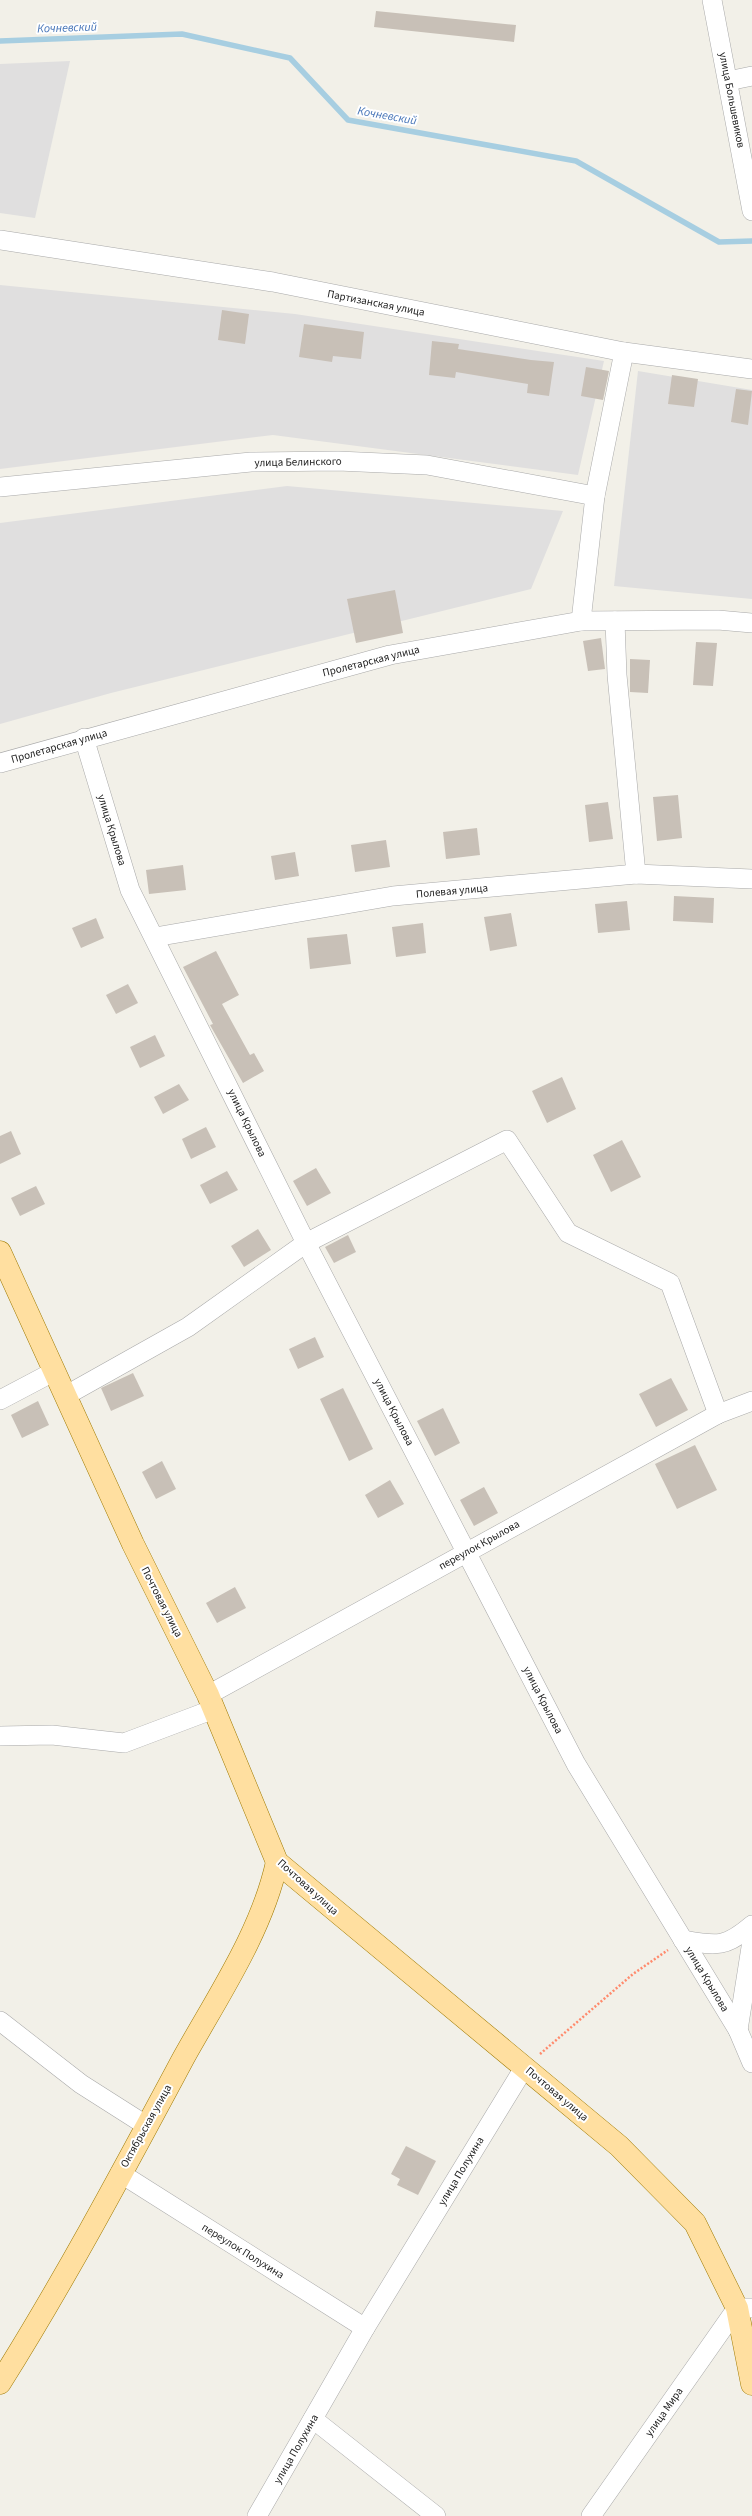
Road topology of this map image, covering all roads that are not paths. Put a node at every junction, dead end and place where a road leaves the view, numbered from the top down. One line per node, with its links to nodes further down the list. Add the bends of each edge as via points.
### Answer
1 (712, 0): 3 (street, улица Большевиков)
2 (752, 76): 3 (street)
3 (728, 81): 4 (street, улица Большевиков)
4 (751, 205)
5 (0, 240): 6 (street, Партизанская улица, via 273,282)
6 (624, 352): 7 (street, Партизанская улица); 9 (street)
7 (752, 369)
8 (0, 486): 9 (street, улица Белинского, via 251,462 338,460 427,465)
9 (595, 496): 10 (street)
10 (581, 621): 11 (street, Пролетарская улица); 13 (street, Пролетарская улица, via 390,655)
11 (614, 621): 12 (street, Пролетарская улица, via 718,620); 15 (street)
12 (752, 623)
13 (84, 738): 14 (street, Пролетарская улица); 17 (street, улица Крылова, via 130,890)
14 (0, 763)
15 (636, 874): 16 (street, Полевая улица); 17 (street, Полевая улица, via 393,896)
16 (752, 879)
17 (155, 937): 18 (street, улица Крылова)
18 (306, 1243): 21 (street, via 188,1327); 24 (street, via 507,1140 568,1233 670,1282); 25 (street, улица Крылова)
19 (0, 1252): 20 (main road, Почтовая улица)
20 (55, 1371): 21 (main road, Почтовая улица); 22 (street)
21 (65, 1396): 26 (main road, Почтовая улица, via 133,1544)
22 (0, 1400)
23 (752, 1401): 24 (street, переулок Крылова)
24 (718, 1414): 25 (street, переулок Крылова)
25 (466, 1552): 26 (street, переулок Крылова); 30 (street, улица Крылова, via 576,1764)
26 (211, 1702): 27 (street, переулок Крылова, via 124,1743 52,1735); 28 (main road, Почтовая улица)
27 (0, 1736)
28 (277, 1862): 35 (main road, Почтовая улица); 36 (main road, Октябрьская улица, via 271,1891 255,1927)
29 (752, 1925): 30 (street, via 737,1938 715,1946)
30 (683, 1940): 33 (street, улица Крылова)
31 (752, 1941): 33 (street)
32 (0, 2020): 36 (street, via 81,2084)
33 (738, 2030): 34 (street, улица Крылова)
34 (752, 2063)
35 (524, 2068): 38 (main road, Почтовая улица, via 619,2146 695,2223); 39 (street, улица Полухина)
36 (147, 2126): 37 (main road, Октябрьская улица)
37 (120, 2173): 39 (street, переулок Полухина); 40 (main road, Октябрьская улица)
38 (745, 2308): 41 (main road, Почтовая улица); 45 (street, улица Мира)
39 (365, 2328): 42 (street, улица Полухина)
40 (0, 2383)
41 (752, 2384)
42 (313, 2419): 43 (street, улица Полухина); 44 (street)
43 (257, 2516)
44 (436, 2516)
45 (591, 2516)

